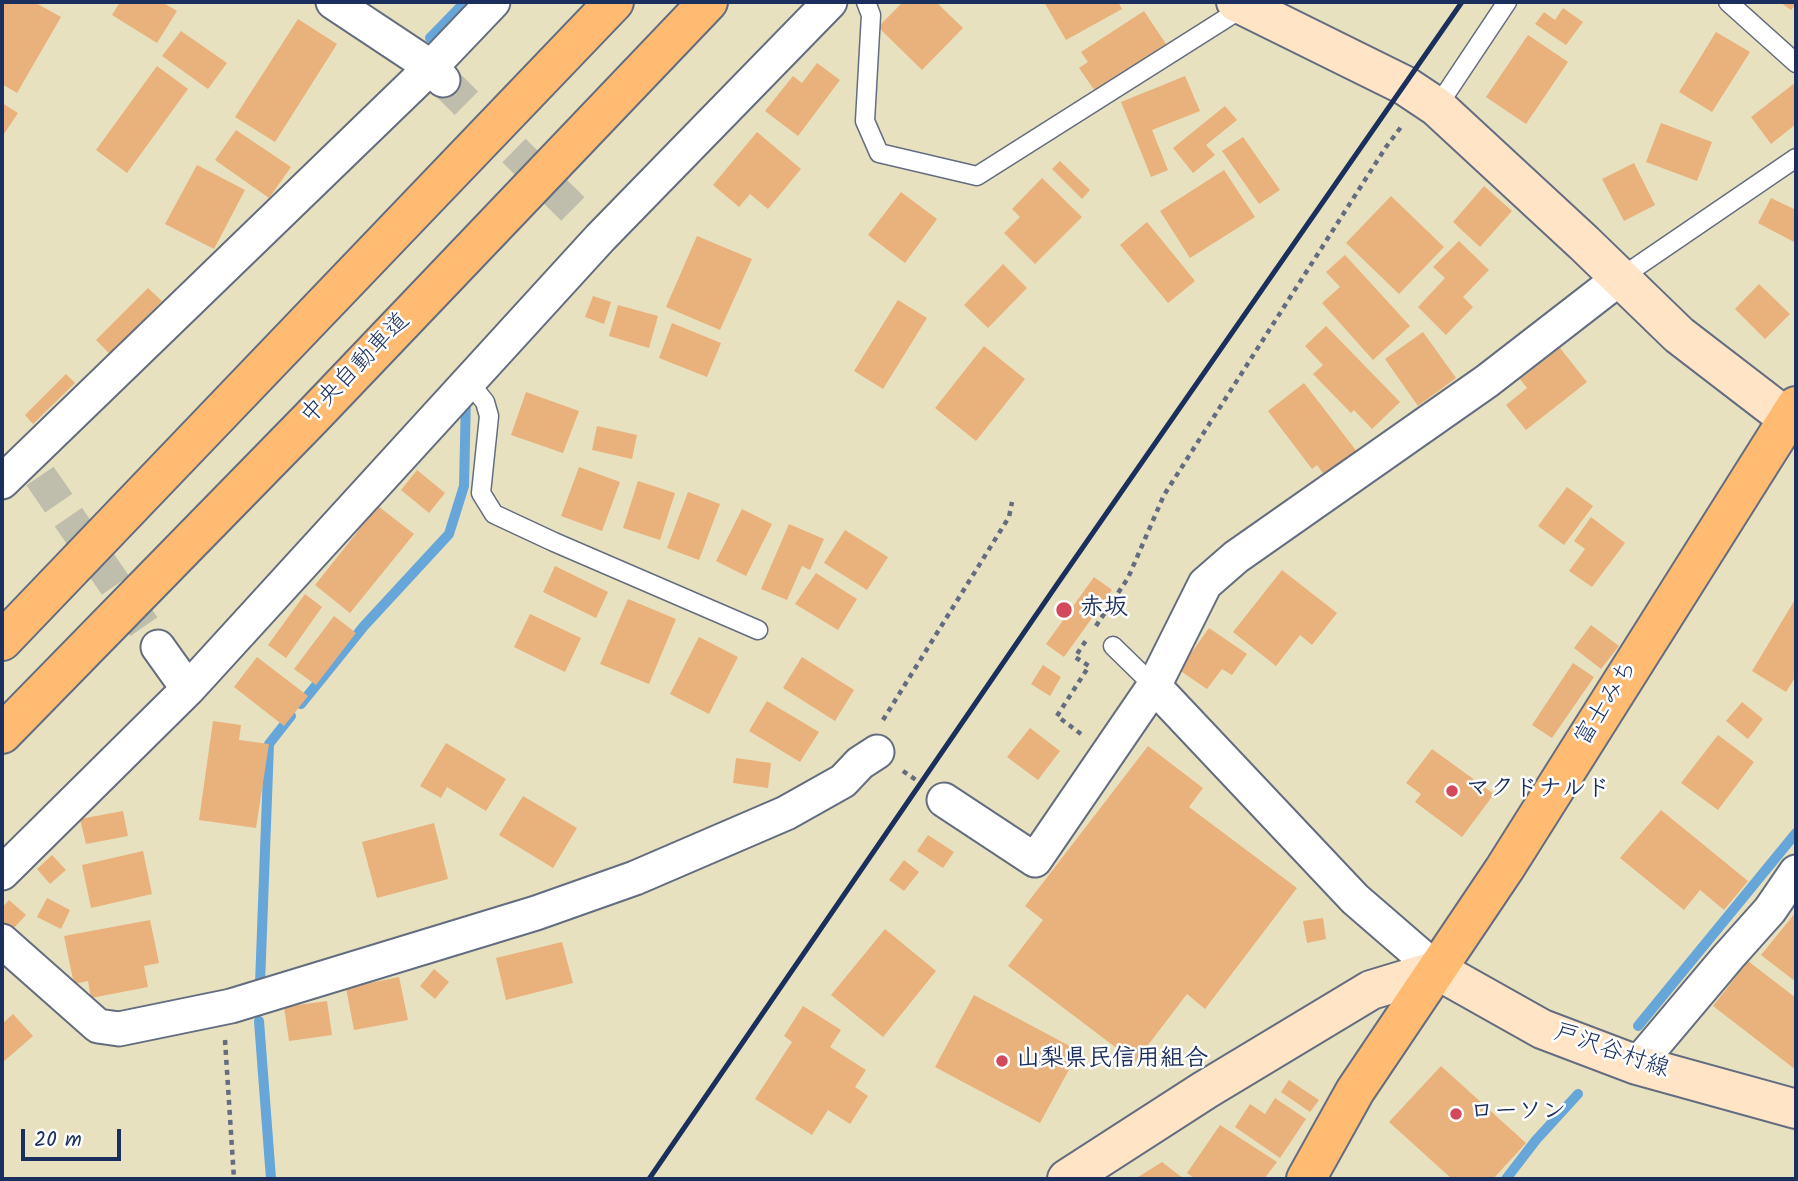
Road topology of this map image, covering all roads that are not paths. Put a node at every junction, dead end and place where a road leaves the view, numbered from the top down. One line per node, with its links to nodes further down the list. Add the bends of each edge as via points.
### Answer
1 (333, 2): 11 (street)
2 (493, 2): 11 (street)
3 (614, 2): 19 (highway)
4 (708, 2): 24 (highway, 中央自動車道)
5 (830, 2): 15 (street, via 591,228)
6 (866, 2): 9 (lane, via 871,15 865,121 879,153 977,176)
7 (1507, 2): 12 (lane)
8 (1728, 2): 10 (lane)
9 (1240, 5): 12 (street, via 1404,85)
10 (1796, 63)
11 (437, 74): 17 (street, via 33,467)
12 (1430, 103): 14 (street)
13 (1796, 158): 14 (lane)
14 (1620, 278): 16 (street, via 1679,335); 22 (street, via 1487,382 1236,557 1205,584)
15 (468, 382): 18 (lane, via 485,402 489,416 481,493 494,514); 23 (street)
16 (1791, 412): 30 (highway, 富士みち)
17 (2, 482)
18 (758, 630)
19 (2, 641)
20 (1113, 646): 22 (lane)
21 (158, 647): 23 (street)
22 (1154, 686): 26 (street, via 1035,860); 30 (street, via 1355,899)
23 (188, 689): 28 (street)
24 (2, 734)
25 (877, 752): 29 (street, via 843,781 786,813 635,877 536,913 232,1006 118,1029 98,1026)
26 (944, 800)
27 (1796, 872): 31 (street, via 1770,910)
28 (2, 873)
29 (2, 941)
30 (1437, 970): 31 (street, 戸沢谷村線, via 1542,1029); 33 (street, via 1371,990); 34 (highway, 富士みち, via 1355,1091)
31 (1637, 1065): 32 (street, 戸沢谷村線)
32 (1796, 1109)
33 (1067, 1179)
34 (1306, 1179)

